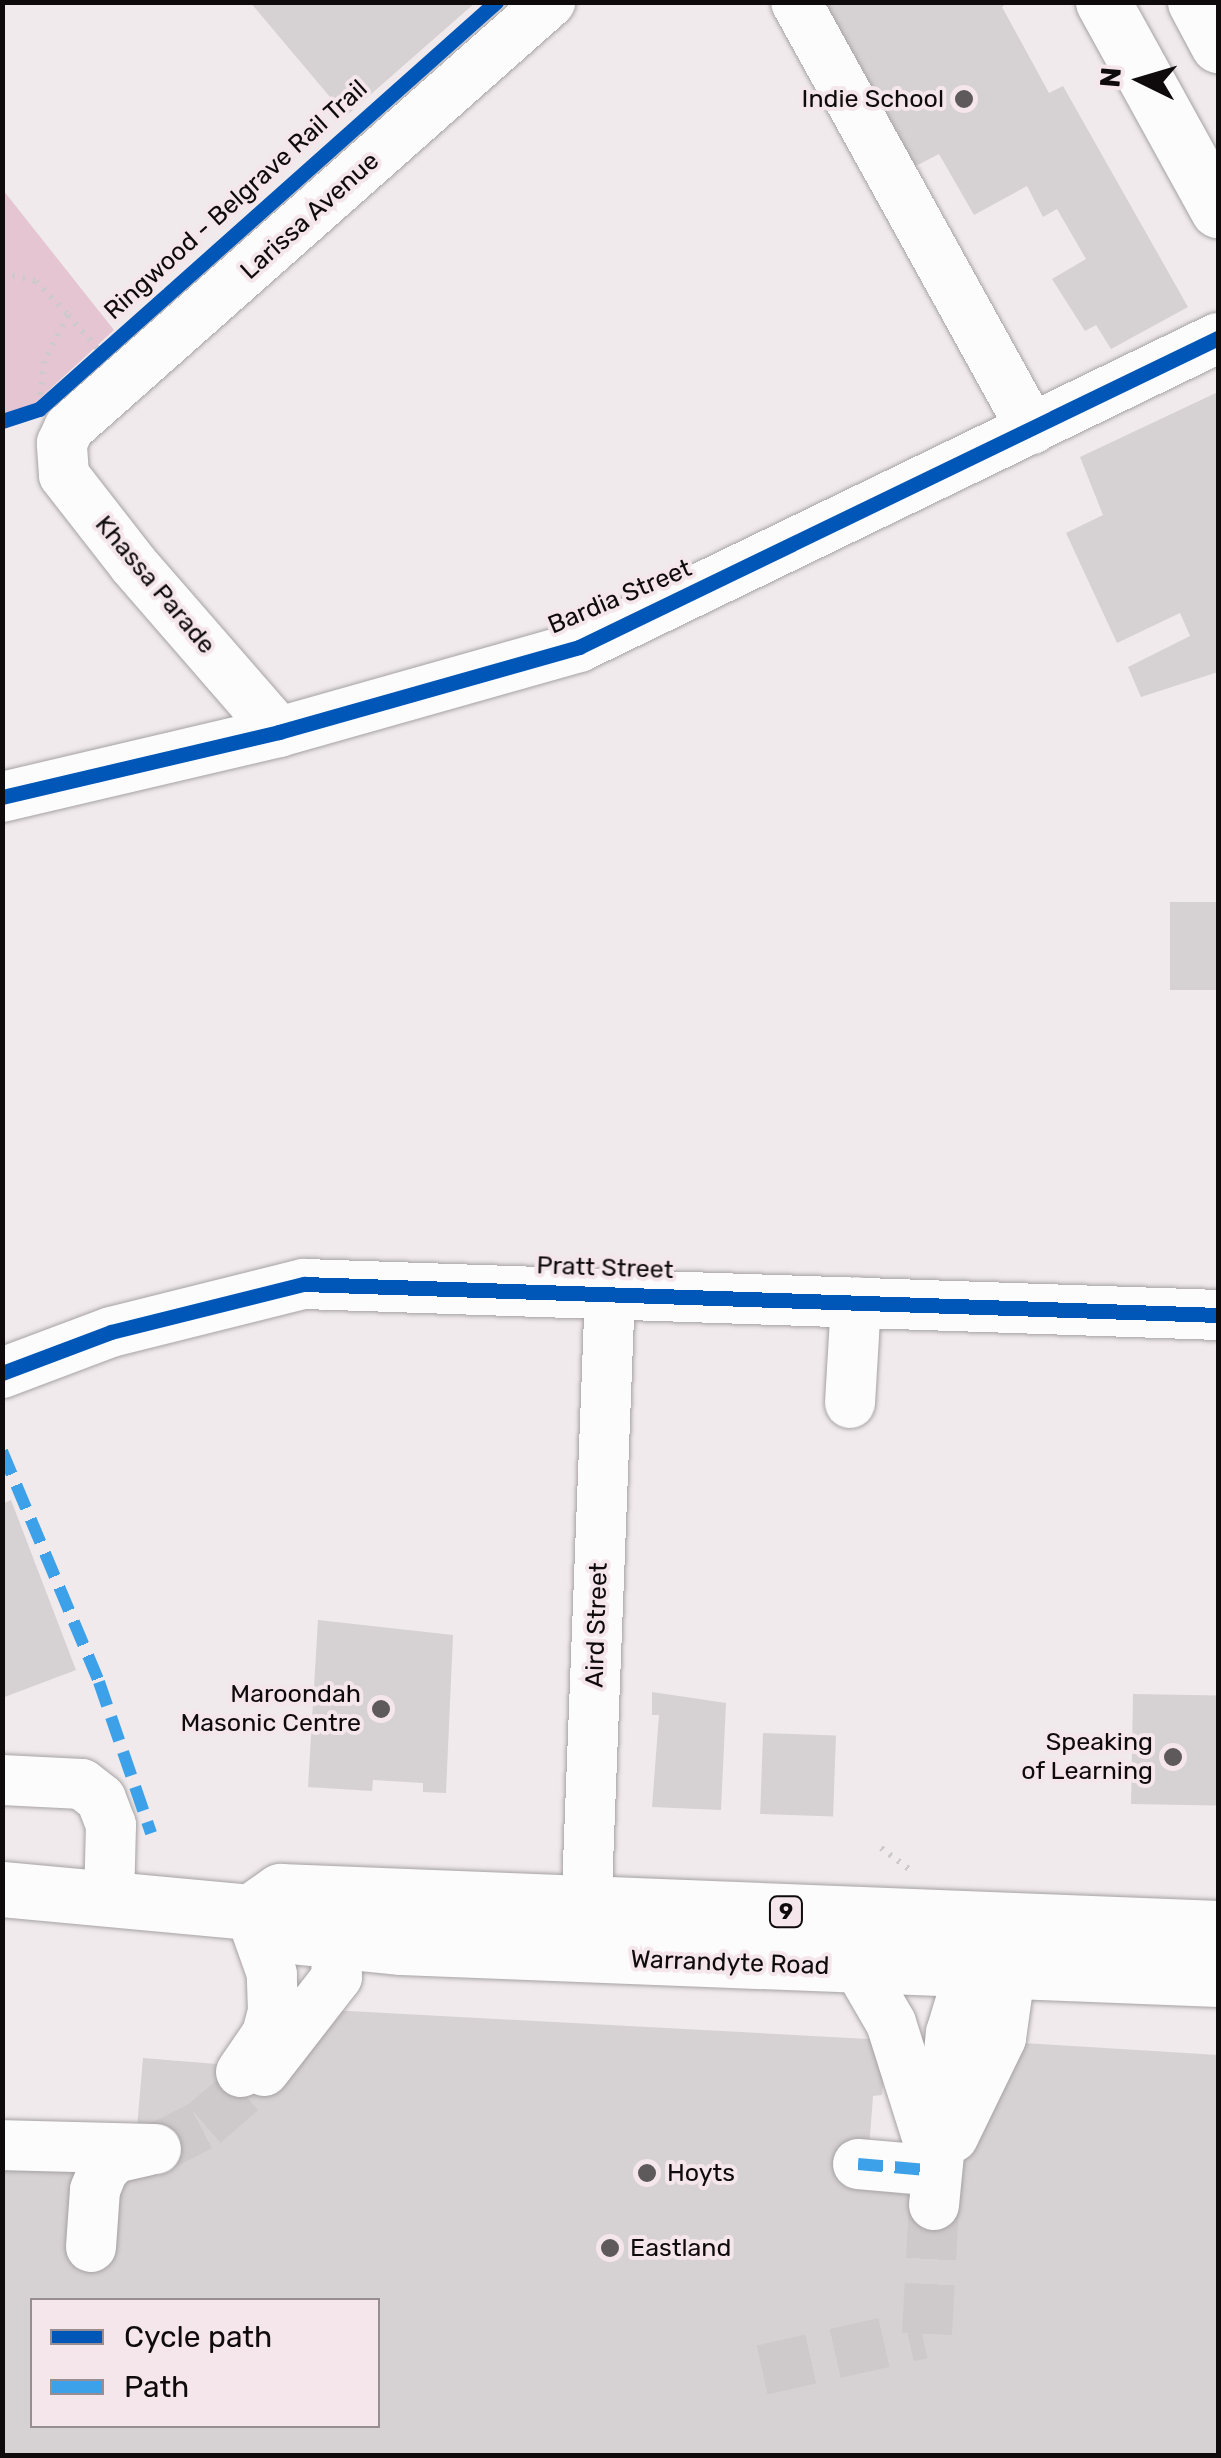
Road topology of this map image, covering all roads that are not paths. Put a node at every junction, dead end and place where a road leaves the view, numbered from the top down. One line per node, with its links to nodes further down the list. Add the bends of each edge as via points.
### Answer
1 (550, 2): 8 (street, Larissa Avenue)
2 (796, 2): 9 (street)
3 (1103, 2): 6 (main road)
4 (1195, 2): 5 (main road)
5 (1218, 45)
6 (1218, 210)
7 (1218, 338): 9 (street, Bardia Street)
8 (57, 408): 10 (street, Khassa Parade, via 64,474)
9 (1032, 429): 10 (street, Bardia Street, via 579,647)
10 (280, 732): 11 (street, Bardia Street)
11 (2, 797)
12 (610, 1292): 13 (street, Pratt Street); 15 (street, Pratt Street, via 304,1284 112,1332); 21 (street, Aird Street)
13 (856, 1302): 14 (street, Pratt Street); 16 (street)
14 (1218, 1315)
15 (2, 1373)
16 (850, 1403)
17 (2, 1780): 19 (street, via 82,1784 101,1799 111,1825)
18 (2, 1889): 19 (main road, 9)
19 (109, 1900): 20 (main road, 9)
20 (265, 1901): 21 (main road, 9); 24 (main road); 24 (street, via 273,2011 252,2072 336,1977)
21 (586, 1904): 22 (main road, 9); 25 (street, Aird Street)
22 (986, 1921): 23 (main road, 9); 27 (street)
23 (1218, 1928)
24 (335, 1940): 25 (main road, Warrandyte Road / 9)
25 (584, 1958): 26 (main road, Warrandyte Road / 9)
26 (859, 1968): 27 (main road, Warrandyte Road / 9); 31 (street, via 891,2023)
27 (989, 1973): 28 (main road, Warrandyte Road / 9); 31 (street, via 1001,2038)
28 (1218, 1980)
29 (2, 2145): 32 (street, via 156,2149 115,2158 103,2170 94,2190)
30 (858, 2164): 31 (street)
31 (933, 2181)
32 (91, 2248)

